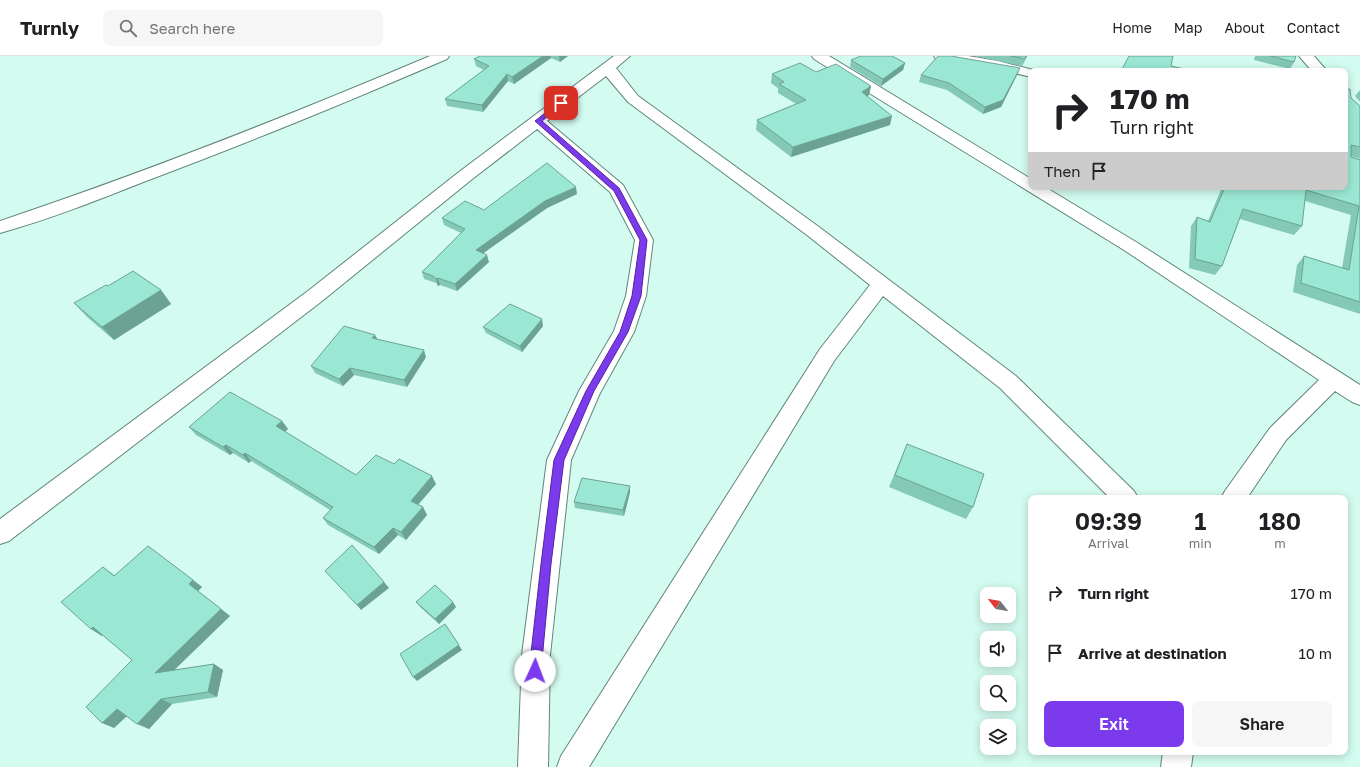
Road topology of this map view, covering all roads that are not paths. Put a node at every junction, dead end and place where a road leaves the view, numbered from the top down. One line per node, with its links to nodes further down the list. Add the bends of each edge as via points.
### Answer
1 (442, 56): 12 (street, via 209,151 67,205)
2 (623, 56): 6 (street)
3 (820, 56): 10 (street)
4 (941, 56): 8 (street)
5 (1306, 56): 7 (street)
6 (608, 68): 9 (street); 13 (street, via 633,99)
7 (1317, 68)
8 (1028, 72)
9 (538, 121): 18 (street, via 315,296); 20 (street, via 617,190 644,240 636,296 624,332 590,391 559,460 536,655)
10 (1028, 184)
11 (1039, 190): 14 (street, via 1130,246)
12 (0, 227)
13 (881, 284): 16 (street, via 1008,382); 21 (street, via 827,355)
14 (1334, 379): 15 (street); 17 (street, via 1278,434)
15 (1360, 396)
16 (1123, 495)
17 (1236, 495)
18 (0, 533)
19 (1178, 755): 22 (street)
20 (533, 767)
21 (572, 767)
22 (1176, 767)

